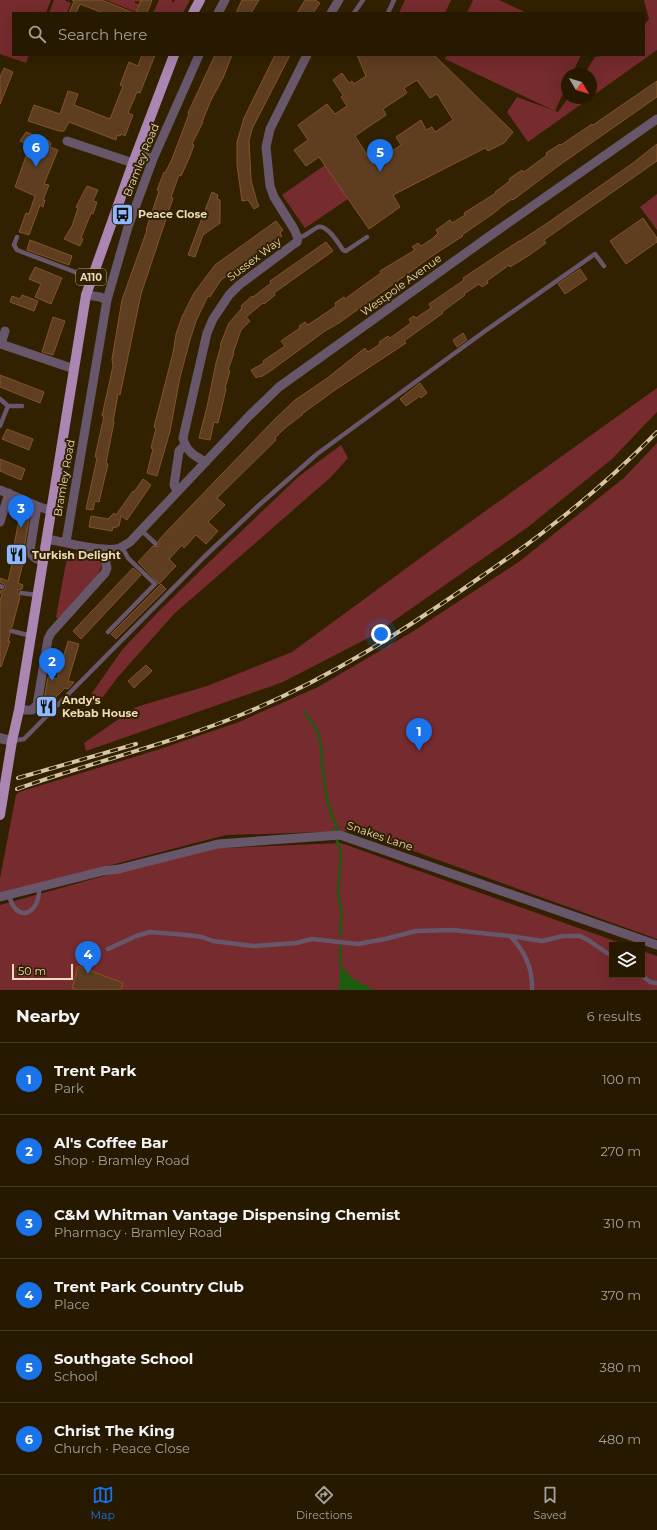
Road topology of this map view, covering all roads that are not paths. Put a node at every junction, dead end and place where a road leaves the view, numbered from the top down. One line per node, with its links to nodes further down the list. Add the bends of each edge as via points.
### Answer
1 (200, 0): 6 (main road)
2 (225, 0): 7 (street)
3 (339, 0): 8 (street)
4 (363, 0): 9 (lane)
5 (394, 0): 10 (lane)
6 (194, 12)
7 (219, 12)
8 (332, 12)
9 (355, 12)
10 (388, 12)
11 (174, 56): 16 (main road, Bramley Road / A110)
12 (199, 56): 17 (street, Bramley Road)
13 (306, 56): 21 (street, Sussex Way, via 270,129 266,147 270,186)
14 (657, 119): 33 (street, Westpole Avenue, via 279,387)
15 (67, 141): 18 (street)
16 (137, 152): 17 (street); 18 (main road, Bramley Road / A110)
17 (153, 159): 25 (street, Bramley Road, via 128,227)
18 (133, 163): 23 (main road, Bramley Road / A110)
19 (17, 237): 23 (lane, via 14,245 17,250)
20 (367, 237): 21 (lane, via 346,251 323,227)
21 (298, 238): 32 (street, Sussex Way, via 297,242 239,285 213,319 200,361 183,438)
22 (604, 266): 53 (lane, via 595,254 317,454 204,557 24,739)
23 (91, 278): 24 (main road, Bramley Road / A110)
24 (86, 295): 25 (street); 27 (main road, Bramley Road / A110)
25 (107, 300): 41 (street, Bramley Road)
26 (5, 331): 27 (street, via 1,344)
27 (74, 369): 37 (main road, Bramley Road / A110)
28 (0, 399): 29 (lane)
29 (8, 406): 30 (lane); 31 (lane)
30 (22, 406)
31 (0, 426)
32 (185, 445): 33 (street, via 195,457); 35 (street, Sussex Way, via 179,451 174,485)
33 (206, 462): 35 (street, Westpole Avenue)
34 (4, 492): 36 (street); 38 (street)
35 (177, 492): 39 (street)
36 (37, 506): 37 (street); 45 (street, Bramley Road, via 30,550 35,559)
37 (52, 511): 40 (main road, Bramley Road / A110)
38 (0, 522)
39 (141, 530): 42 (lane); 43 (street)
40 (47, 539): 41 (street); 45 (main road, Bramley Road / A110)
41 (66, 542): 44 (street)
42 (156, 544)
43 (122, 547): 44 (street); 49 (lane, via 128,558 155,584)
44 (103, 550): 51 (street, via 107,568 105,573 51,632 48,639 37,705 32,710)
45 (43, 561): 47 (main road, Bramley Road / A110)
46 (21, 593): 47 (lane)
47 (38, 595): 50 (main road, Bramley Road / A110)
48 (12, 631): 50 (lane)
49 (108, 632)
50 (31, 636): 51 (main road, Bramley Road / A110)
51 (19, 710): 53 (main road, Bramley Road / A110)
52 (0, 738): 53 (street)
53 (12, 741): 54 (main road, Bramley Road / A110)
54 (0, 815)
55 (39, 888): 56 (street, Snakes Lane); 56 (lane, Snakes Lane, via 36,904 29,913 19,911); 58 (street, Snakes Lane, via 218,844 340,835)
56 (4, 896)
57 (510, 936): 59 (lane, via 416,931 358,944 312,939 296,943 253,946 213,941 202,937 150,932); 60 (lane, via 542,941 563,936 580,936); 63 (lane, via 525,954 532,978)
58 (657, 945)
59 (108, 949)
60 (609, 954)
61 (645, 978): 62 (lane)
62 (657, 983)
63 (532, 990)

